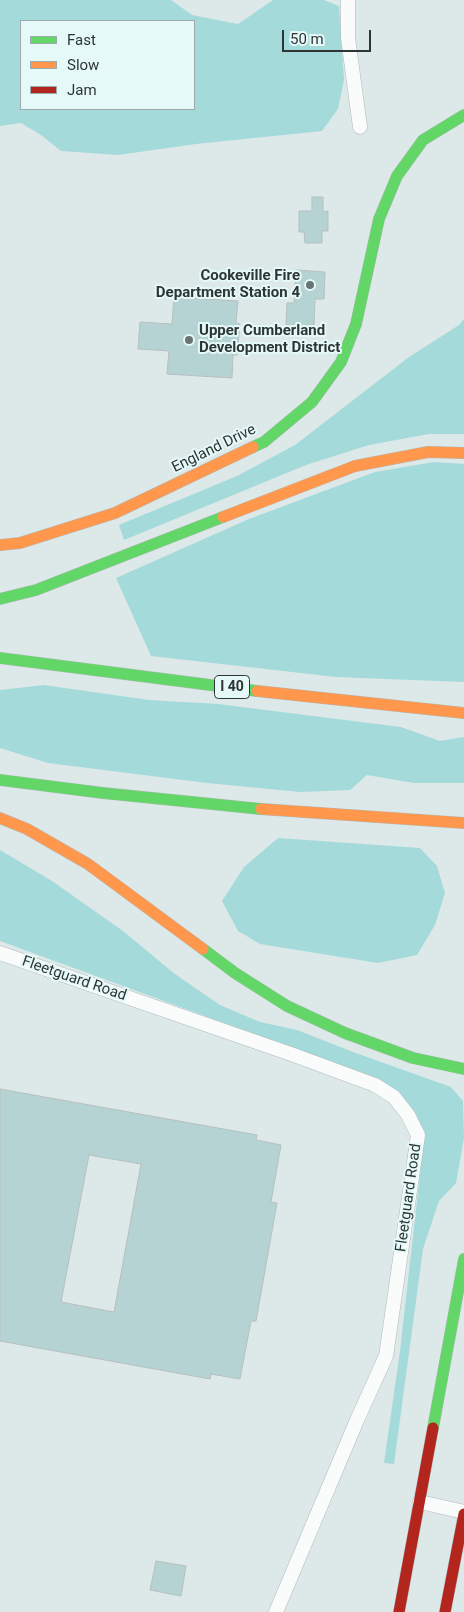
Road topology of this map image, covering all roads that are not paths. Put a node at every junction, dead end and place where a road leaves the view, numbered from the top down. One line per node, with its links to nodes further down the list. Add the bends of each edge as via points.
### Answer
1 (348, 0): 3 (street, via 348,38)
2 (464, 115): 5 (main road, England Drive, via 423,140 397,176 379,219 356,324 341,362 312,402 264,442 115,513 20,543)
3 (360, 128)
4 (464, 453): 6 (main road, via 428,452 355,466 36,590)
5 (0, 545)
6 (0, 599)
7 (0, 658): 8 (main road, I 40, via 282,694)
8 (464, 713)
9 (0, 780): 11 (main road, via 281,811)
10 (0, 818): 13 (main road, via 27,829 88,864 235,973 288,1006 387,1049)
11 (464, 824)
12 (0, 953): 19 (street, Fleetguard Road, via 376,1085 394,1098 418,1135 386,1356)
13 (458, 1068): 14 (main road)
14 (464, 1076)
15 (464, 1259): 16 (main road)
16 (420, 1502): 17 (street); 20 (main road)
17 (464, 1513): 18 (main road)
18 (450, 1588): 21 (main road); 22 (main road)
19 (276, 1612)
20 (399, 1612)
21 (441, 1612)
22 (445, 1612)

